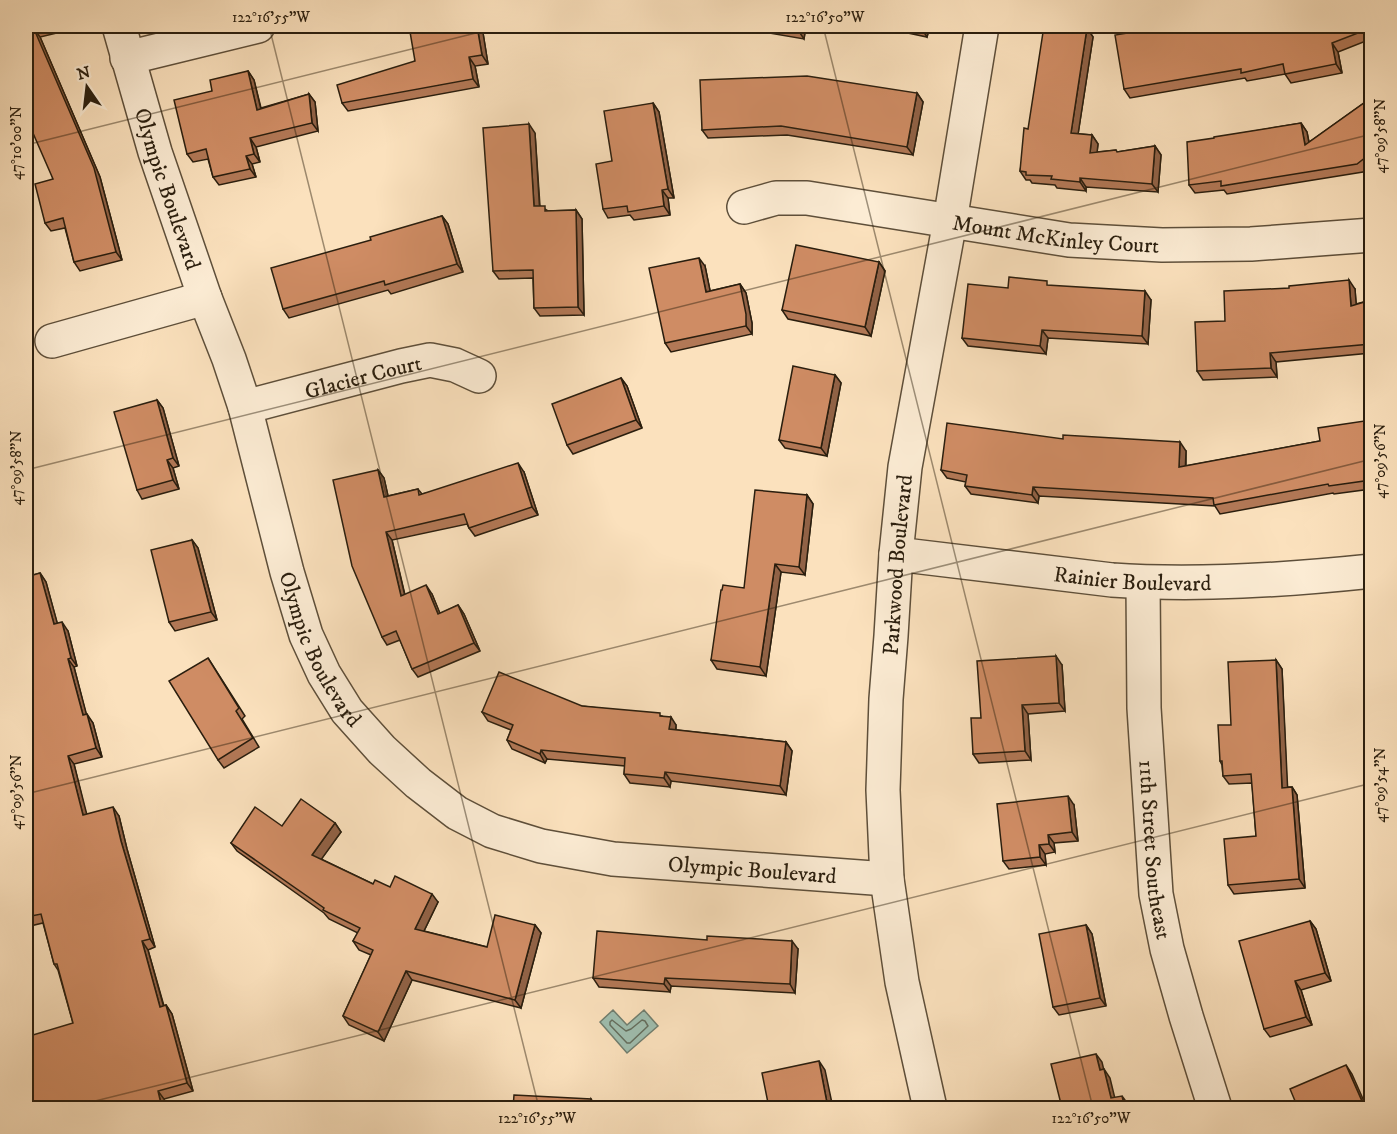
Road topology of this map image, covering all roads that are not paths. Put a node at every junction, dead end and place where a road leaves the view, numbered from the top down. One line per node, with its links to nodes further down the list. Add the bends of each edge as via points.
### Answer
1 (119, 26): 4 (street, Olympic Boulevard)
2 (258, 26): 4 (street)
3 (982, 26): 6 (street, Parkwood Boulevard)
4 (127, 58): 8 (street, Olympic Boulevard, via 154,152)
5 (744, 207): 6 (street, Mount McKinley Court, via 776,198 807,198)
6 (950, 221): 7 (street, Mount McKinley Court, via 1068,240 1162,245 1251,244); 12 (street, Parkwood Boulevard, via 905,467)
7 (1371, 235)
8 (205, 298): 9 (street); 11 (street, Olympic Boulevard)
9 (52, 341)
10 (479, 376): 11 (street, Glacier Court, via 455,365 430,360)
11 (245, 407): 15 (street, Olympic Boulevard, via 287,572 306,634 324,674 347,711 382,750 457,813 492,831 531,843 613,859)
12 (896, 554): 14 (street, Rainier Boulevard); 15 (street, Parkwood Boulevard, via 883,790)
13 (1371, 571): 14 (street, Rainier Boulevard, via 1203,583)
14 (1143, 582): 17 (street, 11th Street Southeast, via 1144,708 1156,894 1185,1016)
15 (886, 879): 16 (street, Parkwood Boulevard, via 902,982)
16 (930, 1108)
17 (1215, 1108)

